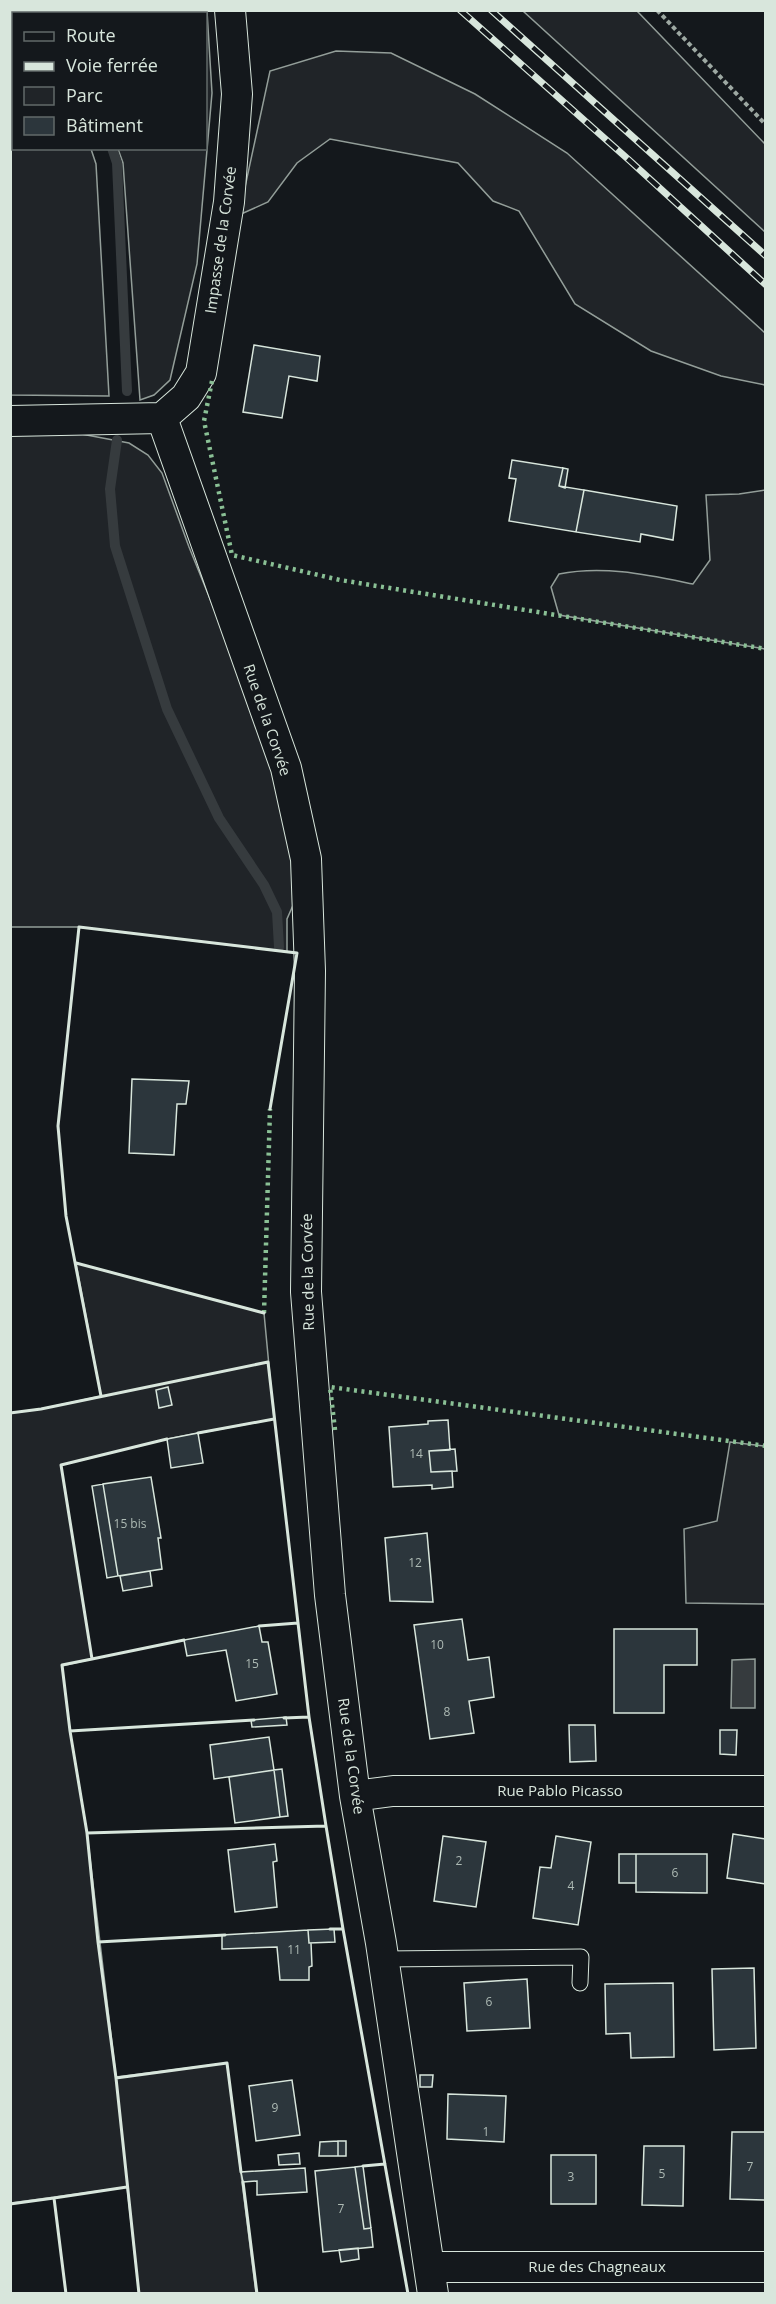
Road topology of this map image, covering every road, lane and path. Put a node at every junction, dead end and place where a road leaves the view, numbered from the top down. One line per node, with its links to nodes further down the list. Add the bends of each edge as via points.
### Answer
1 (230, 10): 4 (street, Impasse de la Corvée, via 237,93 230,191 201,373 186,398)
2 (657, 10): 3 (path)
3 (765, 124)
4 (162, 418): 5 (street); 7 (street, Rue de la Corvée, via 286,768 306,859 310,971 306,1292 330,1595)
5 (10, 421)
6 (765, 1791): 7 (street, Rue Pablo Picasso, via 393,1791)
7 (355, 1796): 8 (street, Rue de la Corvée)
8 (383, 1959): 9 (lane, via 581,1957); 11 (street, Rue de la Corvée)
9 (580, 1983)
10 (765, 2267): 11 (street, Rue des Chagneaux)
11 (431, 2280)

